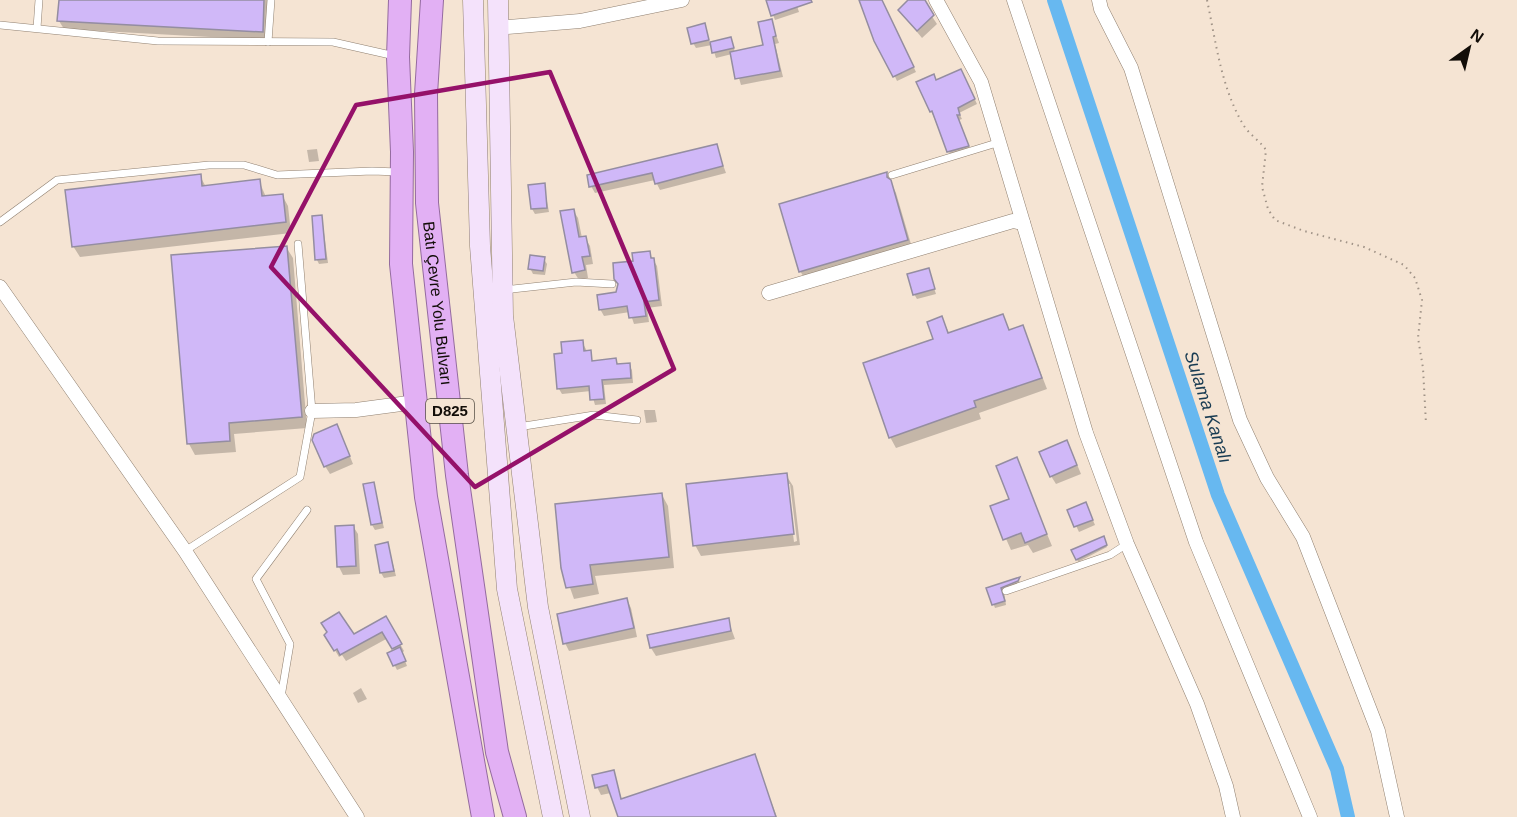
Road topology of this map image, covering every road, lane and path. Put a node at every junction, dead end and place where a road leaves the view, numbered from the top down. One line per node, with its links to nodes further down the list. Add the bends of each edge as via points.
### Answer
1 (39, 0): 13 (lane)
2 (271, 0): 15 (lane)
3 (400, 0): 16 (highway, Batı Çevre Yolu Bulvarı / D825)
4 (432, 0): 39 (highway, Batı Çevre Yolu Bulvarı / D825, via 426,94 428,215 458,475 497,752)
5 (473, 0): 40 (main road, via 480,246 507,589)
6 (498, 0): 14 (main road)
7 (682, 0): 14 (street, via 580,21)
8 (936, 0): 17 (street, via 981,82)
9 (1014, 0): 43 (street, via 1196,542)
10 (1099, 0): 44 (street, via 1131,68 1240,420 1267,478 1303,537 1378,731)
11 (1207, 0): 30 (path, via 1222,76 1245,127 1266,150 1263,187 1275,220 1364,247 1404,265 1415,278 1422,300 1418,339)
12 (0, 25): 13 (lane)
13 (37, 28): 15 (lane, via 158,41)
14 (496, 28): 25 (main road)
15 (268, 42): 16 (lane, via 333,42)
16 (398, 57): 18 (highway, Batı Çevre Yolu Bulvarı / D825)
17 (1000, 142): 19 (lane); 21 (street)
18 (402, 173): 20 (lane, via 277,175 244,165 209,165 57,180); 27 (highway, Batı Çevre Yolu Bulvarı / D825, via 401,264)
19 (892, 175)
20 (0, 222)
21 (1023, 223): 26 (street, via 1013,221); 33 (street, via 1086,433)
22 (298, 244): 28 (lane)
23 (612, 284): 25 (lane, via 576,282)
24 (0, 287): 34 (street)
25 (502, 290): 31 (main road)
26 (769, 293)
27 (416, 402): 28 (street); 38 (highway, Batı Çevre Yolu Bulvarı / D825, via 426,496)
28 (312, 411): 34 (lane, via 300,477)
29 (637, 420): 31 (lane, via 594,415)
30 (1426, 424)
31 (516, 427): 41 (main road, via 538,607)
32 (307, 510): 36 (lane, via 256,579 290,644)
33 (1127, 544): 35 (lane, via 1110,555); 42 (street, via 1197,704)
34 (185, 551): 36 (street)
35 (1006, 591)
36 (281, 699): 37 (street)
37 (357, 817)
38 (483, 817)
39 (515, 817)
40 (553, 817)
41 (580, 817)
42 (1233, 817)
43 (1310, 817)
44 (1397, 817)

